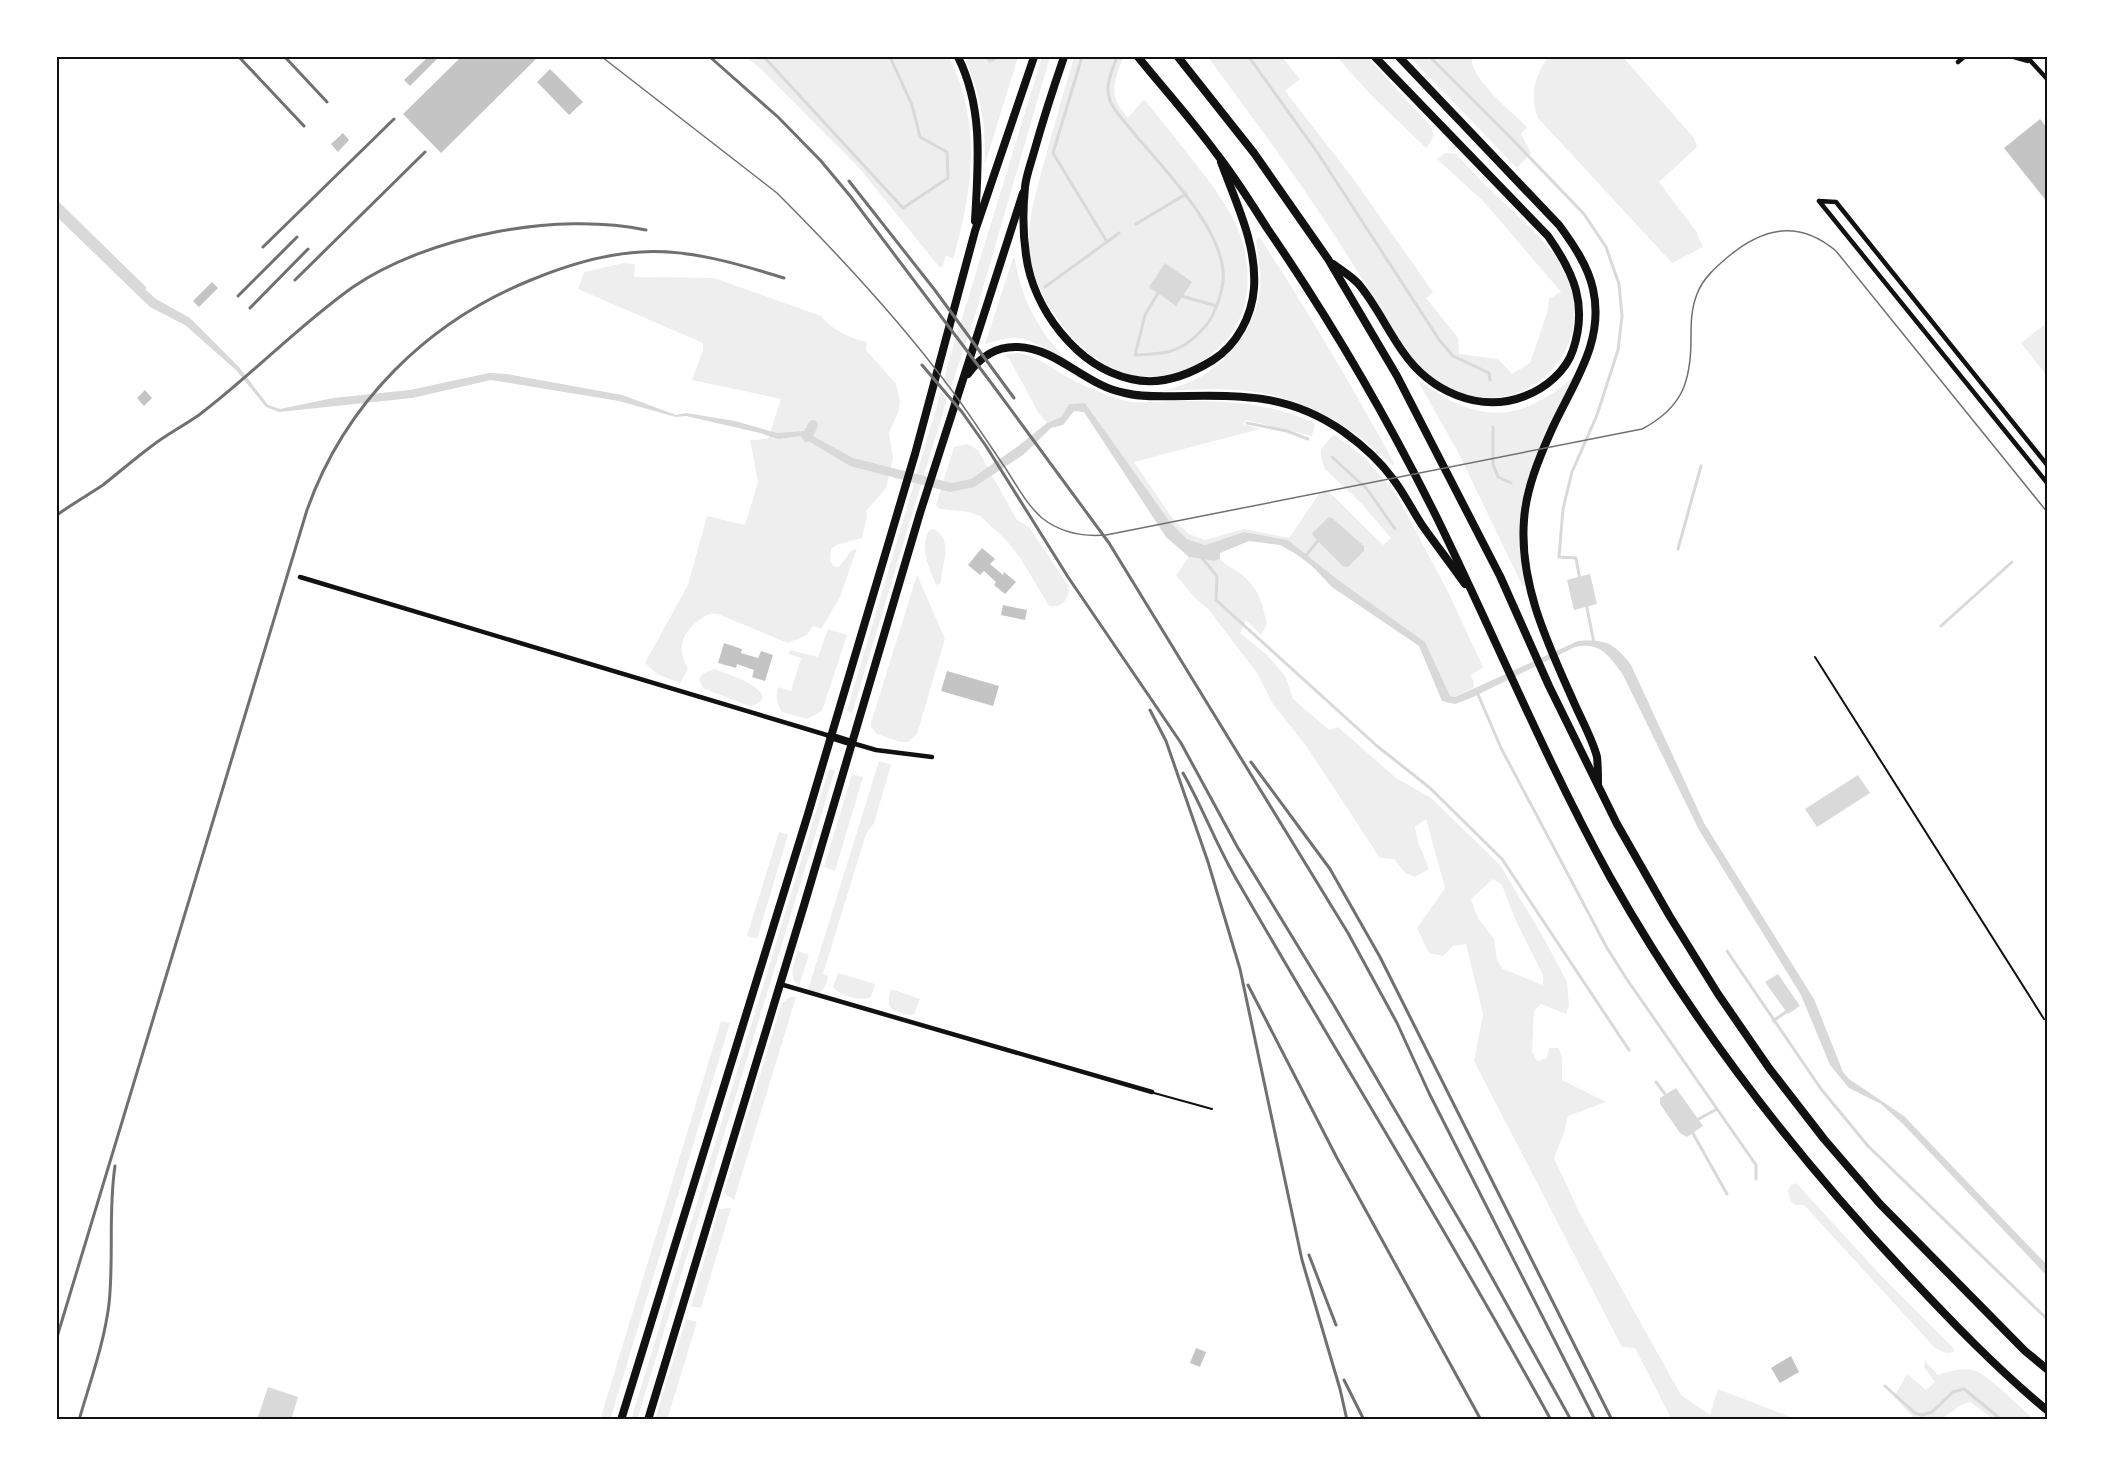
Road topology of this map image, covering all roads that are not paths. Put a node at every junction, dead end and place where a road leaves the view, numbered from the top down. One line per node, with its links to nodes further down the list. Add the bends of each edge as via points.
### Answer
1 (958, 57): 15 (main road, via 977,121)
2 (1034, 57): 15 (main road)
3 (1064, 57): 14 (main road)
4 (1375, 57): 16 (highway, via 1548,236 1561,255 1579,300 1578,335 1571,357 1550,382 1524,397 1493,403 1461,398 1432,382 1411,363 1360,284)
5 (1399, 57): 26 (main road, via 1559,225 1574,245 1593,288 1594,338 1538,460 1527,499 1524,545 1528,579 1545,638 1597,756)
6 (1964, 57): 11 (street)
7 (2014, 57): 8 (street)
8 (2027, 59): 12 (street)
9 (1141, 60): 13 (highway)
10 (1181, 60): 16 (highway, via 1254,153)
11 (1958, 62)
12 (2048, 80)
13 (1217, 154): 14 (main road, via 1252,247 1254,289 1249,313 1220,356 1188,374 1161,380 1132,379 1103,368 1073,345 1048,314 1030,277 1025,253); 21 (highway, via 1340,340 1438,520)
14 (1025, 186): 17 (main road)
15 (975, 231): 23 (main road, via 915,454)
16 (1328, 259): 26 (highway, via 1428,433)
17 (963, 382): 21 (main road, via 981,358 1017,346 1041,351 1085,377 1124,393 1148,397 1235,395 1271,399 1302,409 1343,431 1368,451 1393,478); 24 (main road)
18 (2048, 466): 19 (street, via 1836,202 1819,201)
19 (2048, 484)
20 (300, 577): 23 (street)
21 (1469, 588): 32 (highway, via 1588,837 1692,1008 1802,1156 1868,1232 2009,1378)
22 (1815, 657): 28 (lane)
23 (830, 736): 24 (main road); 33 (main road)
24 (852, 743): 25 (street); 27 (main road)
25 (932, 757)
26 (1598, 786): 31 (highway, via 1669,915 1782,1085 1880,1204)
27 (780, 984): 29 (street); 34 (main road)
28 (2044, 1019)
29 (1152, 1092): 30 (lane)
30 (1212, 1109)
31 (2048, 1370)
32 (2048, 1411)
33 (621, 1420)
34 (648, 1420)

